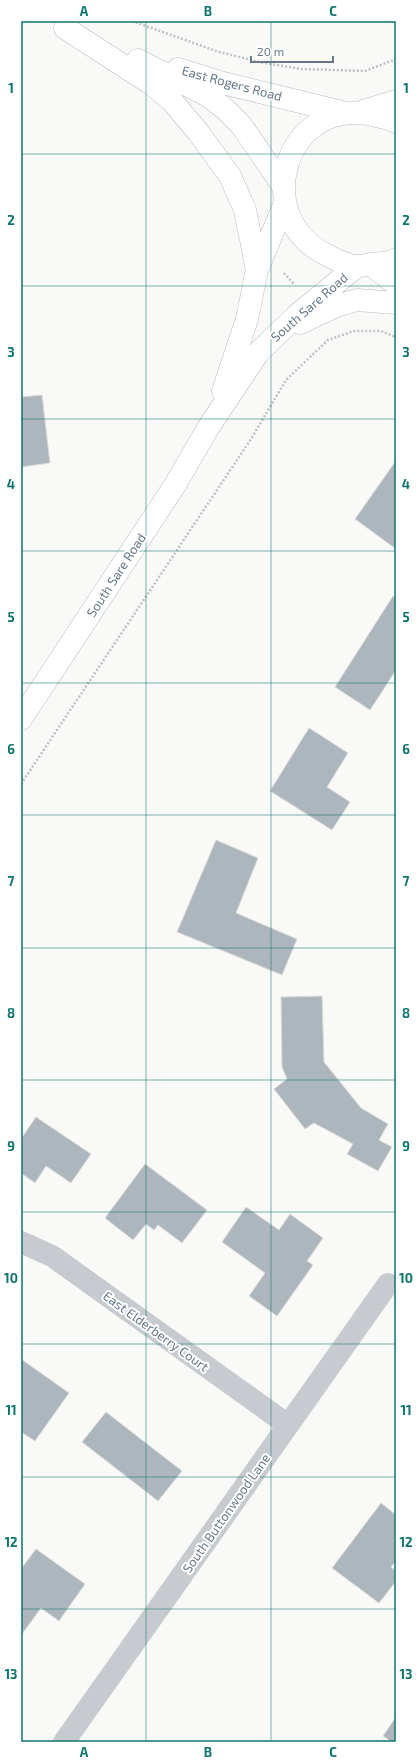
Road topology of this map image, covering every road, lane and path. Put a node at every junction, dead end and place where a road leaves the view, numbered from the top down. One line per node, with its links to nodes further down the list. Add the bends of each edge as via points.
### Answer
1 (132, 21): 4 (path, via 216,51 300,69 365,71)
2 (60, 24): 3 (main road, East Rogers Road); 11 (main road, via 153,84 172,101 198,132 230,176 238,194)
3 (119, 51): 6 (main road, East Rogers Road, via 223,83); 8 (main road, East Rogers Road, via 210,97 226,110 241,125)
4 (396, 59)
5 (396, 101): 6 (main road)
6 (352, 113): 7 (main road, East Rogers Road, via 386,117); 8 (main road, via 326,119 308,131 295,147 286,166)
7 (396, 122)
8 (284, 195): 10 (main road, via 286,211 298,233 316,250 338,261); 11 (main road, South Sare Road)
9 (396, 259): 10 (main road, via 391,262)
10 (363, 265): 12 (main road); 15 (main road, South Sare Road, via 305,309)
11 (257, 270): 16 (main road, South Sare Road, via 239,347)
12 (396, 284)
13 (396, 303): 15 (main road, via 357,300 336,306 293,326)
14 (396, 337): 18 (path, via 381,331 354,331 328,340 286,380 251,439)
15 (272, 340): 16 (main road, South Sare Road, via 258,353)
16 (208, 428): 17 (main road, South Sare Road, via 175,485)
17 (21, 719)
18 (21, 784)
19 (21, 1242): 21 (street, East Elderberry Court, via 52,1256)
20 (388, 1284): 21 (street, South Buttonwood Lane)
21 (288, 1425): 22 (street, South Buttonwood Lane)
22 (64, 1742)

